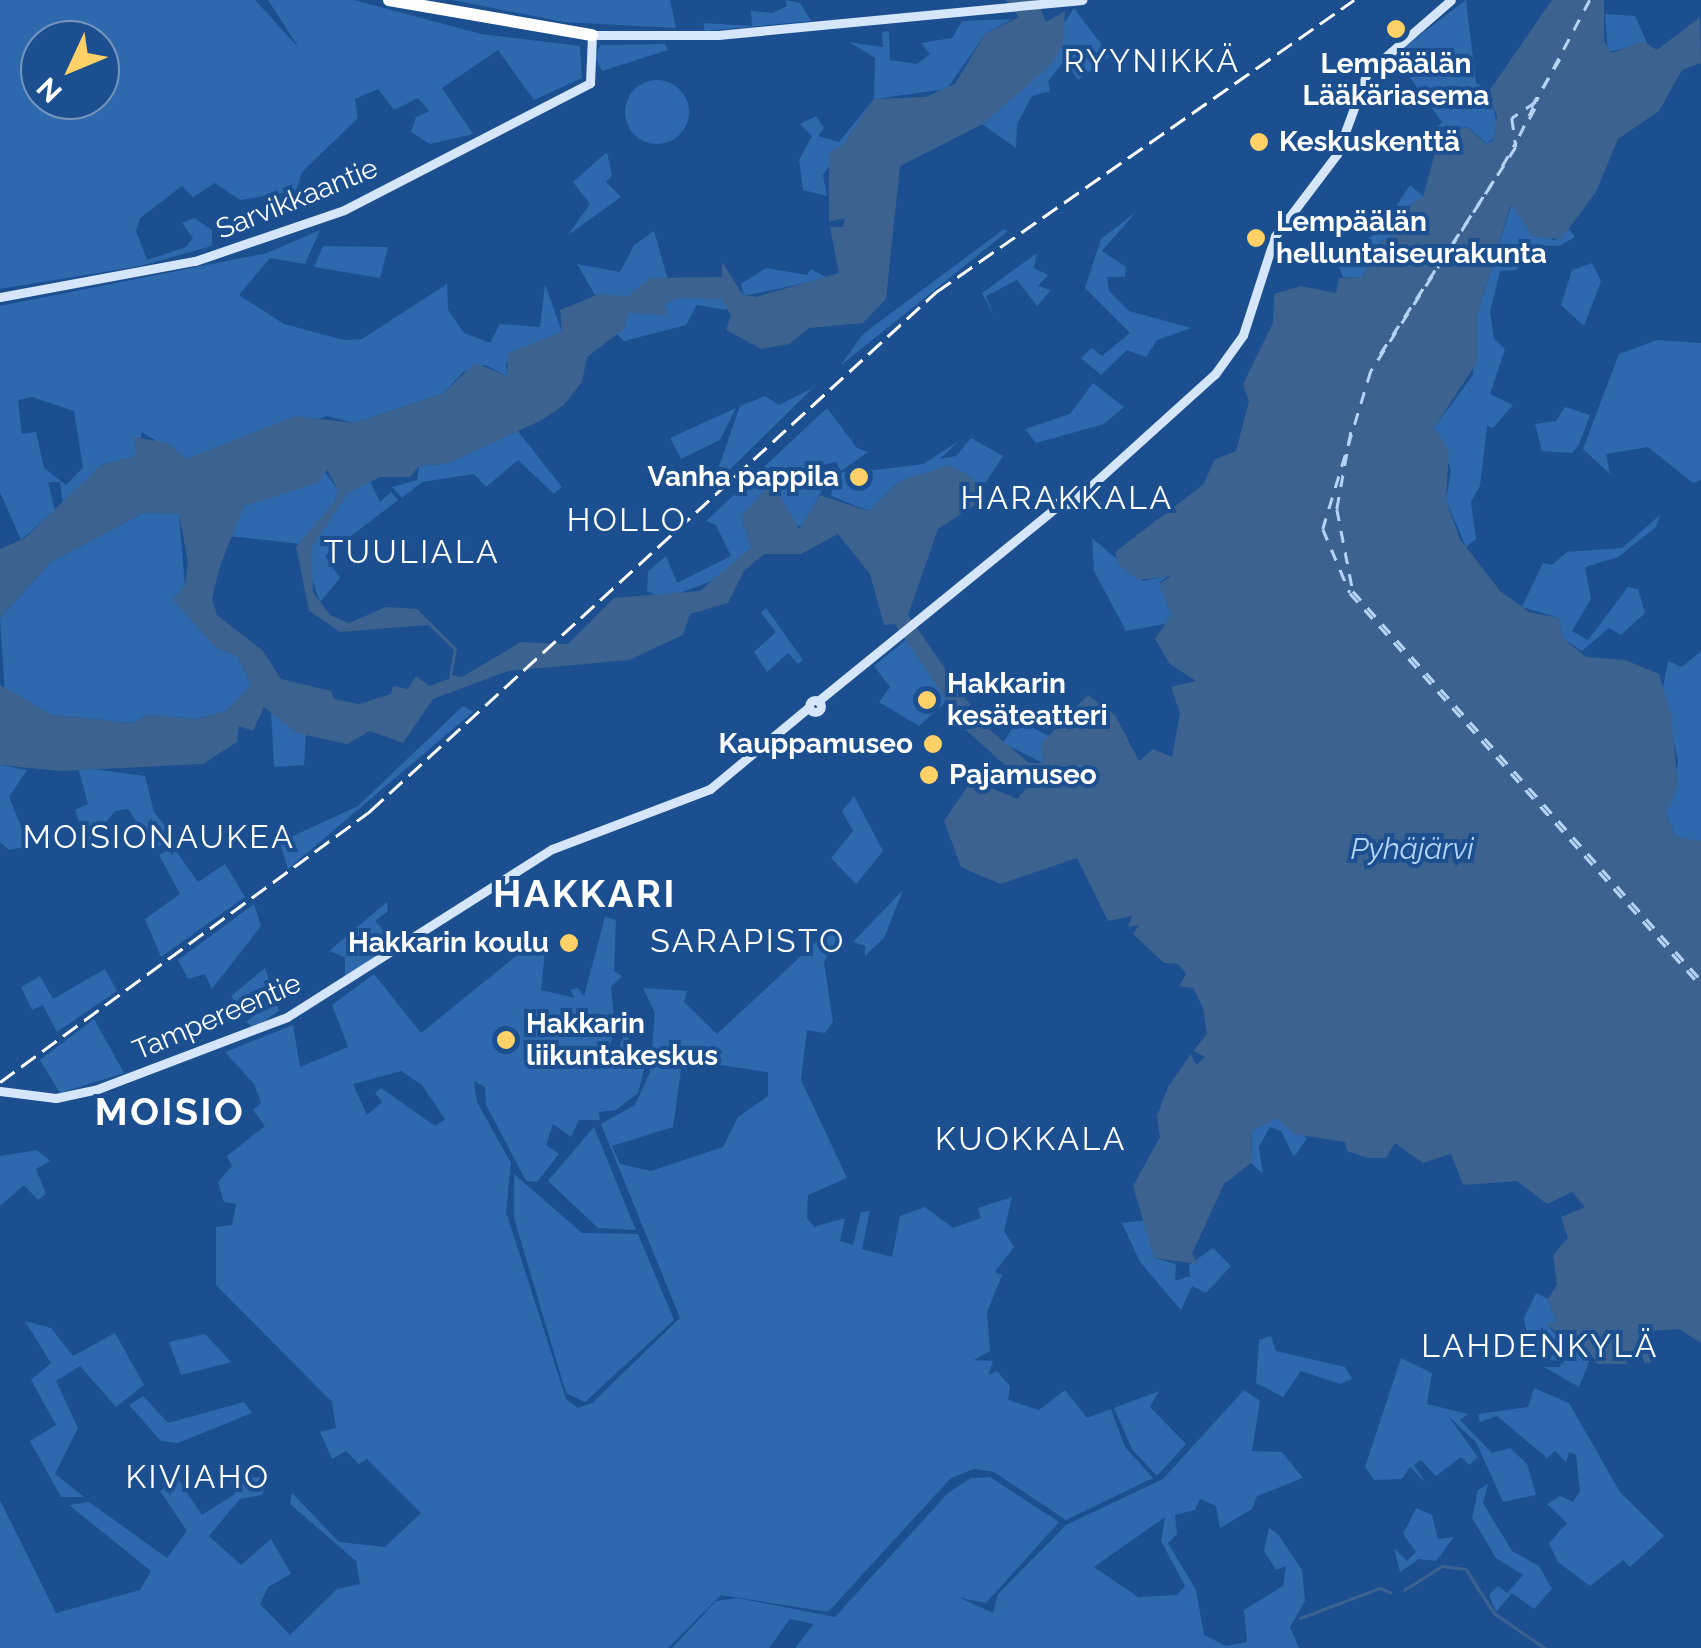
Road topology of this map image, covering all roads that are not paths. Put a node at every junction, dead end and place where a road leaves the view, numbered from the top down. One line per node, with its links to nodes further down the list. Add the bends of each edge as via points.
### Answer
1 (389, 0): 5 (highway)
2 (407, 0): 5 (highway)
3 (1082, 0): 6 (main road, via 1014,12 718,35)
4 (1449, 0): 8 (main road, Tampereentie, via 1365,78 1330,168 1271,243 1234,351 1072,495 703,794 584,836 523,867 300,1010 80,1094)
5 (459, 14): 6 (highway)
6 (592, 35): 7 (main road, Sarvikkaantie, via 590,83 292,231 176,266)
7 (0, 297)
8 (0, 1091)

